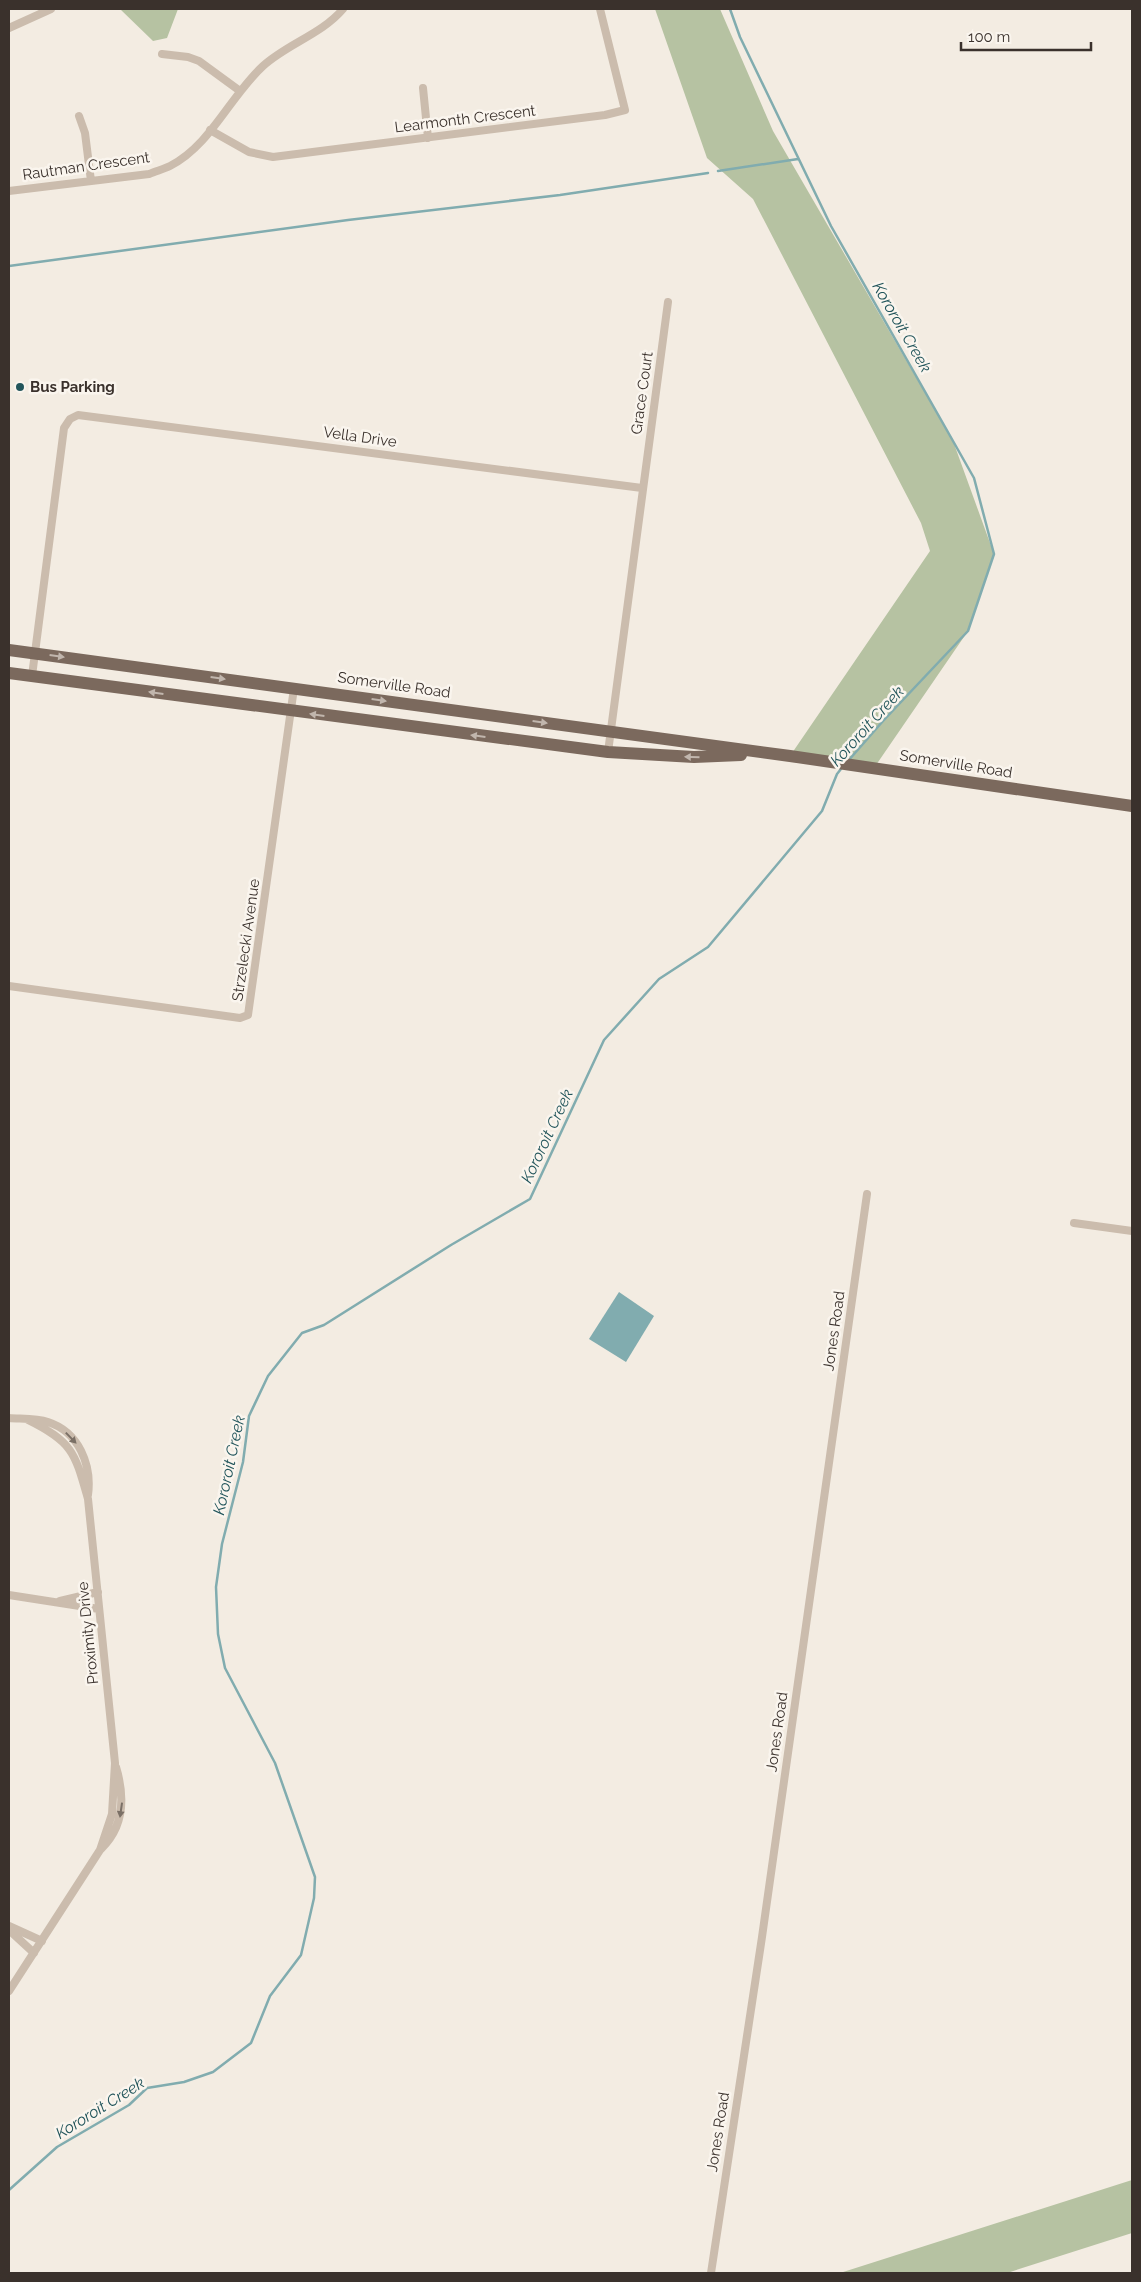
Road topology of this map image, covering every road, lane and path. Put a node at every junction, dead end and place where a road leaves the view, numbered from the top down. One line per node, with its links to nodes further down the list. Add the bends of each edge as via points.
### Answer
1 (51, 9): 4 (street)
2 (343, 9): 7 (street, Rautman Crescent, via 274,57)
3 (600, 9): 10 (street, Learmonth Crescent, via 624,110)
4 (9, 28)
5 (162, 54): 7 (street, via 199,61)
6 (423, 88): 10 (street)
7 (240, 91): 9 (street, Rautman Crescent)
8 (79, 116): 11 (street, via 85,133)
9 (210, 130): 10 (street, Learmonth Crescent, via 249,152 272,157); 11 (street, Rautman Crescent, via 196,147 171,166 149,174)
10 (428, 138)
11 (91, 181): 12 (street, Rautman Crescent)
12 (9, 191)
13 (668, 302): 14 (street, Grace Court)
14 (642, 488): 16 (street, Vella Drive, via 78,415 64,428); 21 (street)
15 (9, 650): 16 (main road, Somerville Road)
16 (36, 654): 18 (street, Vella Drive); 19 (main road, Somerville Road, one-way to 19)
17 (9, 673): 18 (main road, Somerville Road)
18 (32, 676): 20 (main road, Somerville Road, one-way to 18)
19 (294, 688): 20 (street, Strzelecki Avenue); 21 (main road, Somerville Road, one-way to 21)
20 (292, 711): 22 (main road, Somerville Road, one-way to 20); 25 (street, Strzelecki Avenue, via 248,1014 240,1018)
21 (611, 732): 22 (street); 23 (main road, Somerville Road)
22 (608, 752): 23 (main road, Somerville Road, one-way to 22, via 694,757)
23 (776, 754): 24 (main road, Somerville Road)
24 (1132, 806)
25 (9, 986)
26 (867, 1194): 39 (street, Jones Road)
27 (1074, 1223): 28 (street)
28 (1132, 1231)
29 (9, 1418): 30 (street, Proximity Drive, via 28,1420 57,1436 70,1448 88,1499)
30 (98, 1592): 32 (street); 33 (street, Proximity Drive)
31 (9, 1595): 32 (street)
32 (58, 1601): 33 (street)
33 (100, 1609): 36 (street, Proximity Drive, via 115,1763 112,1814 100,1850)
34 (9, 1926): 36 (street)
35 (9, 1930): 37 (street)
36 (42, 1941): 37 (street, Proximity Drive)
37 (34, 1953): 38 (street, Proximity Drive)
38 (9, 1991)
39 (711, 2273)

